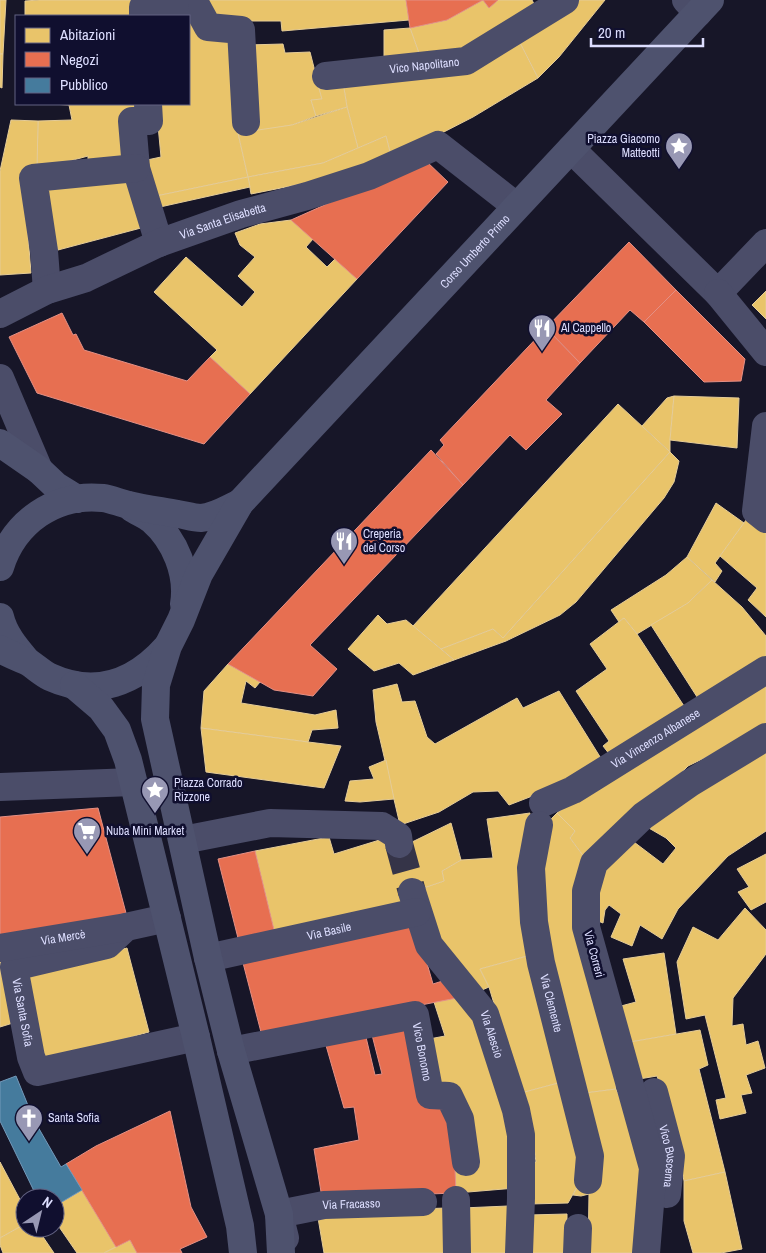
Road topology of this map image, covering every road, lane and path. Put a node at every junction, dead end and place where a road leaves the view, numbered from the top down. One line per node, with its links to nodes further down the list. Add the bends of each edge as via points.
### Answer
1 (565, 0): 5 (street, Vico Napolitano, via 466,60)
2 (175, 2): 4 (street, via 143,7); 7 (street, via 196,5 208,27 241,30)
3 (698, 4): 8 (street, Corso Umberto Primo)
4 (143, 15)
5 (326, 76)
6 (148, 105): 9 (street, via 149,121 132,121)
7 (246, 122)
8 (571, 149): 10 (street, Corso Umberto Primo); 14 (street)
9 (136, 168): 11 (street); 13 (street, via 32,178)
10 (516, 206): 11 (street, Via Santa Elisabetta, via 438,145 369,176); 22 (street, Corso Umberto Primo)
11 (159, 243): 13 (street, Via Santa Elisabetta, via 86,278)
12 (766, 243): 14 (street)
13 (47, 290): 15 (street, Via Santa Elisabetta)
14 (718, 293): 16 (street)
15 (0, 314)
16 (766, 352)
17 (0, 378): 20 (street)
18 (766, 426): 24 (street, via 756,511)
19 (0, 443): 20 (street)
20 (39, 470): 21 (street)
21 (77, 499): 23 (street, via 103,498); 25 (street, via 54,504 33,517 16,534)
22 (240, 503): 23 (street, via 218,514 200,518); 27 (street, via 199,574)
23 (129, 506): 27 (street, via 152,520 170,541 181,566 186,593)
24 (766, 519)
25 (0, 567)
26 (0, 617): 30 (street, via 13,645)
27 (181, 620): 28 (street)
28 (168, 646): 32 (street, via 137,675 117,683); 37 (street, via 156,685 155,719)
29 (0, 649): 30 (street)
30 (29, 663): 32 (street, via 50,677)
31 (766, 670): 36 (street, Via Vincenzo Albanese)
32 (74, 685): 34 (street, via 101,708 117,730)
33 (766, 737): 58 (street, Via Correri, via 643,816 594,863 586,891 586,926 653,1168)
34 (133, 782): 35 (street); 40 (street)
35 (0, 787)
36 (541, 814): 47 (street, Via Clemente, via 531,868 534,922 541,963 590,1156)
37 (183, 840): 38 (street, via 270,823 382,826); 42 (street)
38 (398, 840)
39 (415, 902): 42 (street, Via Basile); 57 (street, Via Alescio, via 429,945 485,1014 516,1110 521,1136)
40 (167, 918): 41 (street, Via Mercè); 43 (street)
41 (7, 957): 43 (street, Via Santa Sofia, via 37,1072)
42 (208, 958): 44 (street)
43 (196, 1037): 51 (street)
44 (231, 1051): 46 (street, Vico Bonomo, via 415,1015 430,1095 449,1096 460,1119); 50 (street)
45 (654, 1092): 59 (street, Vico Buscema, via 671,1156)
46 (466, 1162)
47 (588, 1180)
48 (456, 1200): 56 (street)
49 (423, 1202): 50 (street, Via Fracasso, via 324,1205)
50 (279, 1214): 54 (street); 55 (street)
51 (240, 1226): 52 (street); 53 (street)
52 (243, 1253)
53 (252, 1253)
54 (281, 1253)
55 (289, 1253)
56 (457, 1253)
57 (519, 1253)
58 (646, 1253)
59 (661, 1253)

